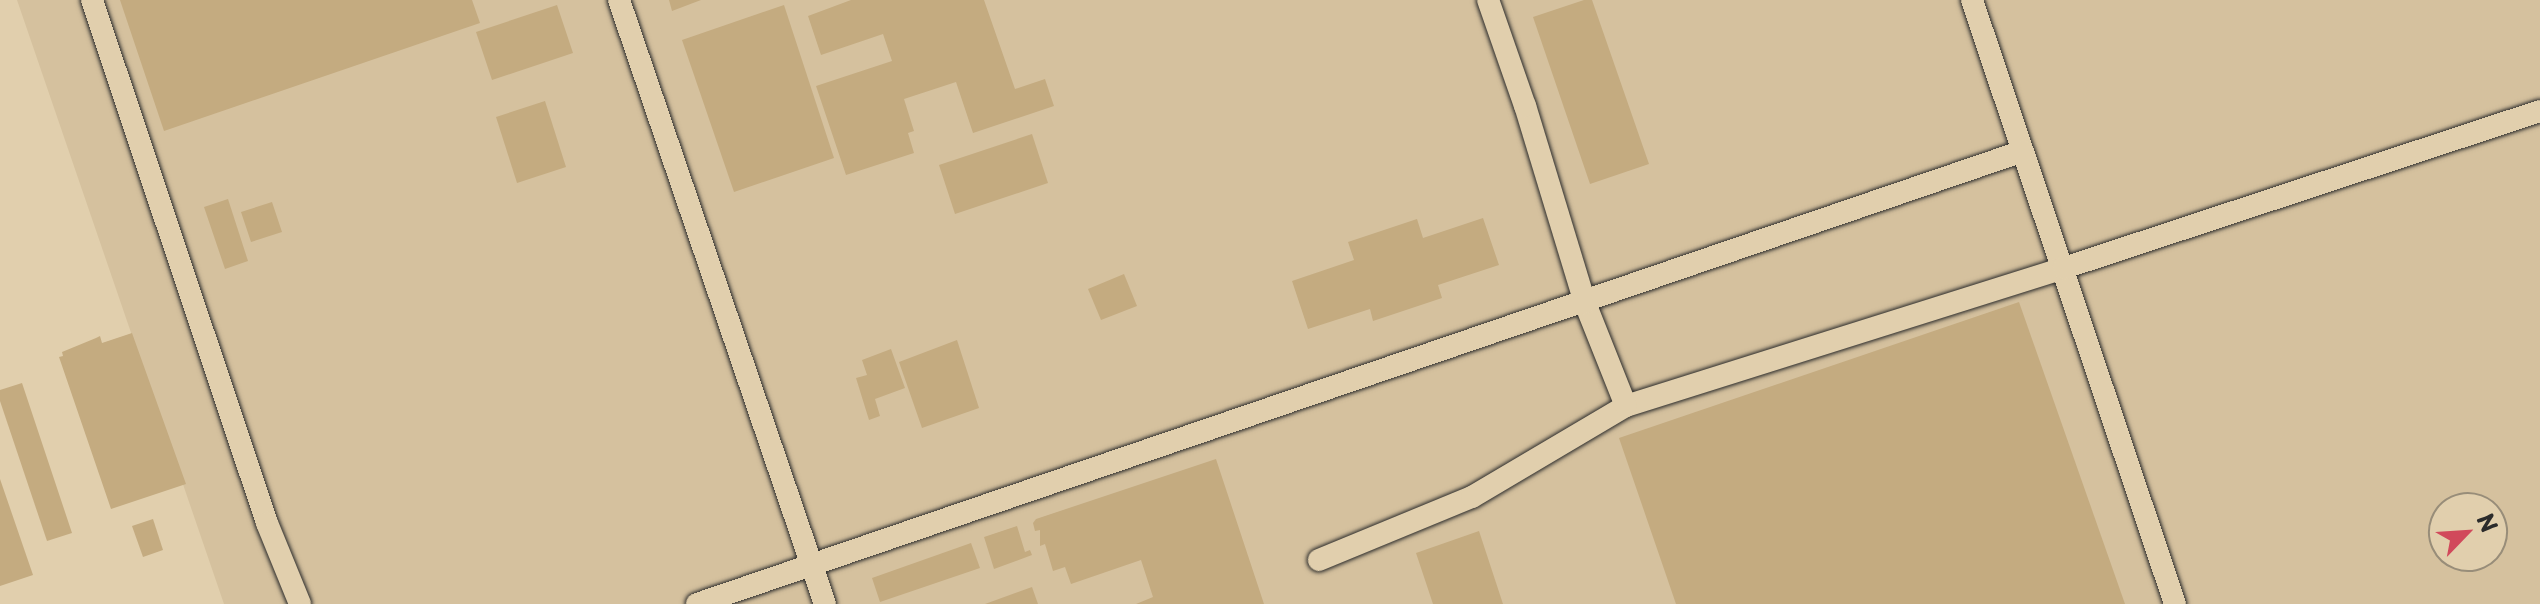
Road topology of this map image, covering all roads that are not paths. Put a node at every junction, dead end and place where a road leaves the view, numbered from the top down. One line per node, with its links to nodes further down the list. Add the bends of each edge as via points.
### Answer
1 (92, 0): 12 (lane, via 267,523)
2 (619, 0): 11 (lane)
3 (1488, 0): 8 (lane)
4 (1972, 0): 6 (lane)
5 (2540, 111): 7 (lane)
6 (2023, 151): 7 (lane); 8 (lane)
7 (2064, 268): 9 (lane); 15 (lane)
8 (1585, 303): 9 (lane); 11 (lane)
9 (1626, 406): 10 (lane, via 1472,497)
10 (1319, 560)
11 (811, 565): 13 (lane); 14 (lane)
12 (300, 604)
13 (697, 604)
14 (825, 604)
15 (2175, 604)

